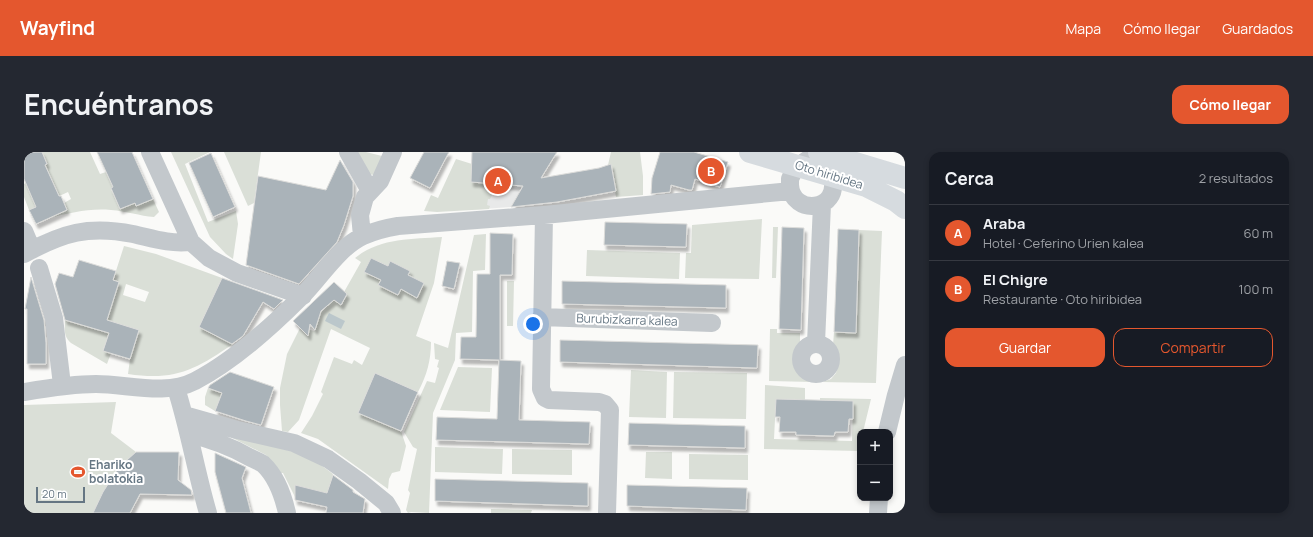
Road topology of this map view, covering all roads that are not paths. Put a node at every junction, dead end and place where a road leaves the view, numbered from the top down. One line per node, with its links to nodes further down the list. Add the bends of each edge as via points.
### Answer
1 (150, 152): 16 (street)
2 (348, 152): 9 (street)
3 (393, 152): 9 (street, via 380,181)
4 (750, 152): 6 (main road, Oto hiribidea)
5 (819, 152): 6 (street); 7 (street); 8 (main road, Oto hiribidea)
6 (798, 166): 7 (main road, Oto hiribidea); 10 (street, via 790,179)
7 (832, 176): 11 (street, via 831,196); 12 (main road, Oto hiribidea, via 866,186)
8 (905, 178)
9 (370, 191): 15 (street, via 365,197 360,215)
10 (791, 191): 11 (street, via 798,202 809,206); 13 (street)
11 (822, 204): 22 (street)
12 (905, 208)
13 (544, 215): 15 (street, via 398,226); 20 (street)
14 (24, 231): 17 (street)
15 (362, 236): 19 (street, via 344,250)
16 (191, 242): 17 (street, via 177,243 113,231 92,231 72,233); 19 (street, via 209,258 237,273)
17 (28, 252)
18 (39, 268): 24 (street, via 54,318)
19 (302, 296): 25 (street, via 230,360 193,382)
20 (542, 317): 21 (street, Burubizkarra kalea); 34 (street, via 541,389 545,398 599,402 610,410)
21 (712, 323)
22 (816, 343)
23 (905, 364): 28 (street)
24 (62, 385): 25 (street, via 108,384); 26 (street)
25 (176, 388): 27 (street)
26 (24, 392)
27 (184, 415): 29 (street); 33 (street, via 294,443 328,460 353,477 386,503)
28 (888, 429)
29 (189, 434): 31 (street); 32 (street, via 238,450 262,464 275,479 283,494)
30 (879, 501): 35 (street)
31 (208, 513)
32 (287, 513)
33 (392, 513)
34 (607, 513)
35 (878, 513)

